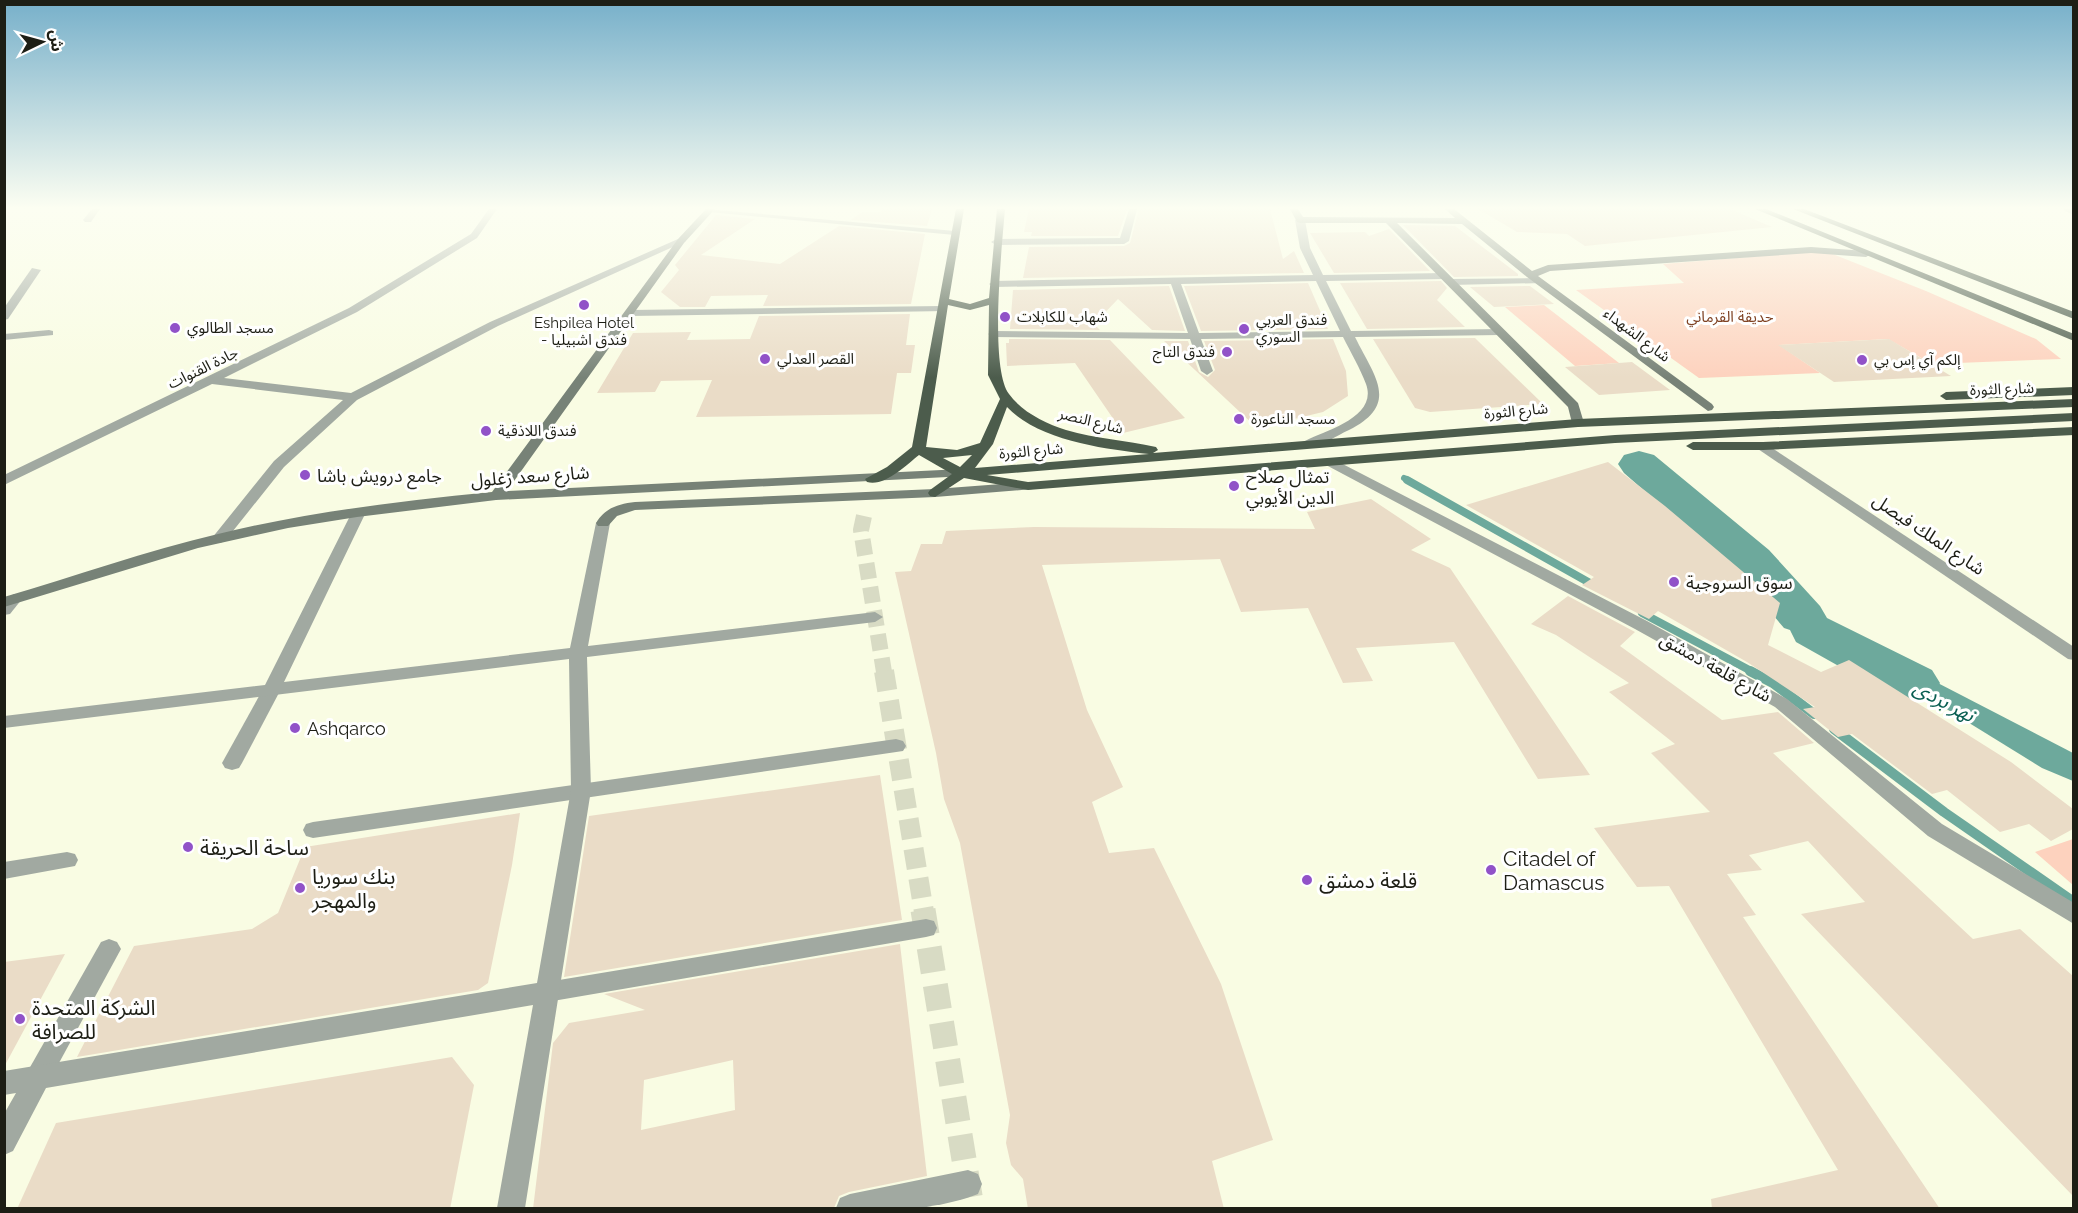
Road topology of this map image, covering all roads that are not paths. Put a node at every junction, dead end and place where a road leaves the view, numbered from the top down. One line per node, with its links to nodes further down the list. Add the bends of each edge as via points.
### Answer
1 (426, 266): 31 (street, جادة القنوات, via 353,310)
2 (626, 266): 33 (street, via 494,324)
3 (663, 266): 20 (main road)
4 (950, 266): 19 (highway)
5 (995, 266): 17 (highway)
6 (1314, 266): 13 (street)
7 (1434, 266): 15 (main road)
8 (1519, 266): 14 (main road, شارع الشهداء)
9 (1574, 266): 14 (main road, via 1548,268)
10 (1895, 266): 29 (highway)
11 (1943, 266): 21 (highway)
12 (36, 270): 22 (street)
13 (1320, 278): 15 (street); 16 (street); 26 (street)
14 (1535, 278): 15 (street); 36 (main road, شارع الشهداء)
15 (1447, 279): 23 (main road)
16 (1175, 282): 17 (street); 27 (street)
17 (994, 284): 18 (highway)
18 (995, 300): 19 (highway, via 970,307); 25 (highway)
19 (943, 305): 20 (street); 45 (highway)
20 (630, 312): 53 (main road)
21 (2073, 316)
22 (4, 317)
23 (1500, 332): 26 (street); 39 (main road, via 1574,406)
24 (49, 333): 28 (street)
25 (994, 334): 27 (street); 34 (highway, via 994,375)
26 (1349, 334): 27 (street); 42 (street, via 1373,386 1373,403 1361,418)
27 (1194, 336): 30 (street)
28 (4, 337)
29 (2073, 338)
30 (1207, 371)
31 (212, 380): 33 (street); 50 (street, جادة القنوات)
32 (2073, 391): 36 (highway)
33 (353, 397): 56 (street, via 279,464)
34 (1005, 401): 43 (highway); 46 (highway, شارع النصر, via 1058,432 1094,442)
35 (2073, 403): 38 (highway, شارع الثورة)
36 (1708, 407): 38 (highway, via 1638,411)
37 (2073, 417): 41 (highway, شارع الثورة)
38 (1604, 421): 39 (highway, شارع الثورة)
39 (1578, 423): 42 (highway, شارع الثورة)
40 (2073, 431): 44 (highway)
41 (1615, 439): 44 (highway, via 1661,446); 47 (highway, شارع الثورة)
42 (1310, 444): 46 (highway, شارع الثورة)
43 (986, 446): 45 (highway, via 953,455); 48 (highway)
44 (1763, 446): 59 (street, شارع الملك فيصل)
45 (919, 448): 48 (highway); 49 (highway, via 892,470)
46 (1191, 454): 48 (highway, شارع الثورة)
47 (1331, 462): 51 (highway, شارع الثورة); 69 (street, شارع قلعة دمشق, via 1781,703 1935,830)
48 (962, 473): 49 (main road, شارع سعد زغلول); 51 (highway); 52 (highway)
49 (872, 479): 53 (main road, شارع سعد زغلول)
50 (4, 481)
51 (1028, 486): 52 (main road)
52 (934, 493): 55 (main road, via 635,506 615,510)
53 (496, 496): 54 (main road, شارع سعد زغلول)
54 (359, 512): 56 (main road, شارع سعد زغلول); 61 (street)
55 (603, 523): 60 (street)
56 (220, 538): 57 (main road, شارع سعد زغلول)
57 (8, 604)
58 (875, 617): 60 (street)
59 (2071, 651)
60 (578, 652): 61 (street); 65 (street)
61 (272, 688): 62 (street); 64 (street)
62 (4, 722)
63 (896, 746): 65 (street)
64 (232, 763)
65 (581, 790): 66 (street); 72 (street)
66 (313, 830)
67 (67, 860): 68 (street)
68 (4, 871)
69 (2073, 915)
70 (926, 928): 72 (street)
71 (109, 949): 73 (street)
72 (547, 992): 73 (street); 77 (street)
73 (38, 1077): 74 (street); 75 (street)
74 (4, 1083)
75 (4, 1142)
76 (968, 1184): 78 (street)
77 (511, 1209)
78 (850, 1209)

